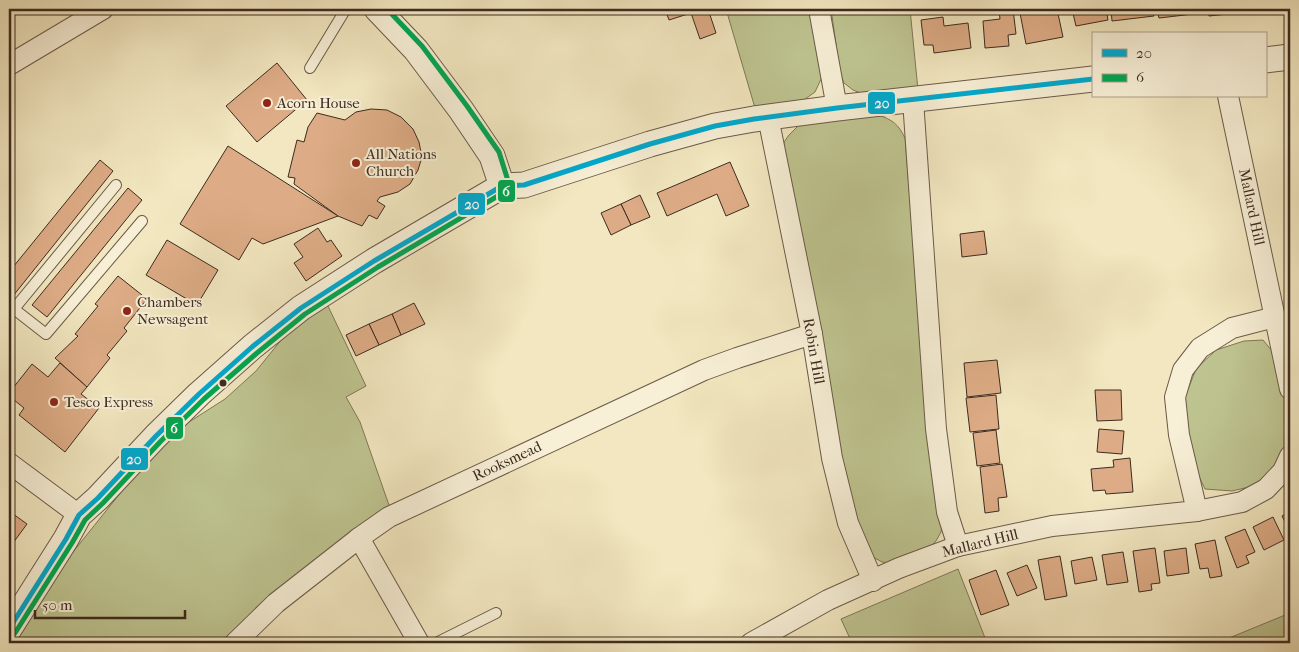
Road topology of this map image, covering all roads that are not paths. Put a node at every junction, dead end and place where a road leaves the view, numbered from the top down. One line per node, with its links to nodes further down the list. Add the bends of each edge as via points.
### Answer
1 (103, 9): 7 (street)
2 (347, 9): 8 (lane)
3 (377, 9): 15 (street, via 416,50 461,110 492,156)
4 (819, 9): 12 (street)
5 (1290, 57): 6 (street)
6 (1266, 60)
7 (9, 65)
8 (310, 68)
9 (1092, 80): 11 (street)
10 (1228, 98): 18 (street, Mallard Hill)
11 (913, 100): 12 (street); 26 (street, via 936,429 947,512)
12 (837, 108): 13 (street)
13 (768, 117): 15 (street, via 715,126 524,185); 19 (street, Robin Hill)
14 (116, 185): 17 (lane)
15 (502, 186): 24 (street, via 374,261 301,308 252,346 156,436)
16 (142, 221): 17 (lane, via 46,334)
17 (11, 312)
18 (1275, 317): 20 (street, Mallard Hill); 23 (street, via 1232,328 1200,348 1183,370 1175,397 1179,435)
19 (812, 334): 25 (street, Rooksmead, via 704,370 389,517); 27 (street, Robin Hill, via 832,458 848,523)
20 (1290, 389)
21 (1290, 456): 23 (street, Mallard Hill, via 1283,471 1266,490 1242,502)
22 (9, 463): 24 (street)
23 (1197, 511): 26 (street, Mallard Hill, via 1052,526)
24 (79, 515): 29 (street)
25 (359, 538): 31 (street, Rooksmead, via 276,603); 32 (street)
26 (958, 546): 27 (street, Mallard Hill)
27 (873, 581): 30 (street, Mallard Hill, via 828,600)
28 (496, 613): 33 (lane)
29 (9, 629)
30 (762, 641)
31 (235, 643)
32 (419, 643)
33 (436, 643)

